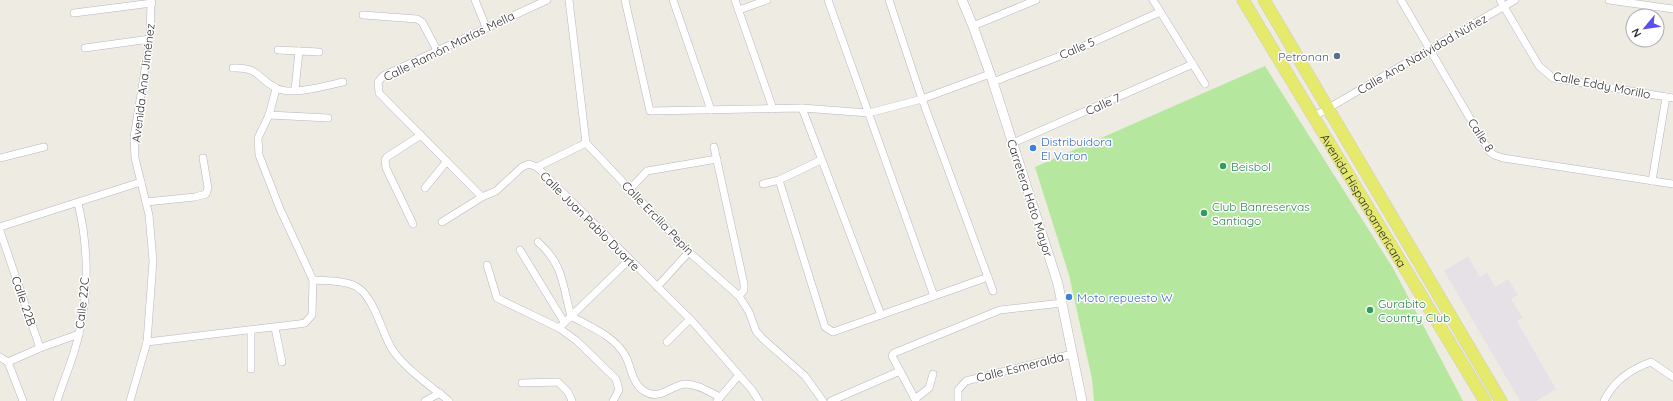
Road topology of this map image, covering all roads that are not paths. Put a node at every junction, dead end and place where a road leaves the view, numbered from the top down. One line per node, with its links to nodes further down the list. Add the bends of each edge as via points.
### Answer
1 (475, 0): 27 (street)
2 (547, 0): 27 (street, Calle Ramón Matías Mella)
3 (569, 0): 53 (street)
4 (625, 0): 47 (street, Calle 5, via 650,111)
5 (673, 0): 47 (street)
6 (735, 0): 22 (street)
7 (767, 0): 22 (street)
8 (828, 0): 48 (street)
9 (888, 0): 43 (street)
10 (962, 0): 26 (street, Carretera Hato Mayor)
11 (1036, 0): 26 (street)
12 (1153, 0): 23 (street)
13 (1243, 0): 50 (main road, Avenida Hispanoamericana)
14 (1264, 0): 45 (main road, Avenida Hispanoamericana)
15 (1401, 0): 32 (street, Calle 8)
16 (1500, 0): 20 (street, Calle Eddy Morillo)
17 (1515, 0): 20 (street, Calle Ana Natividad Núñez)
18 (1609, 0): 21 (street)
19 (152, 1): 24 (street); 28 (street, Avenida Ana Jiménez)
20 (1504, 7): 32 (street, Calle Ana Natividad Núñez); 42 (street, Calle Eddy Morillo, via 1539,66 1553,78)
21 (1673, 9)
22 (739, 10): 46 (street)
23 (1160, 12): 35 (street); 37 (street, Calle 5, via 1073,51)
24 (74, 13)
25 (363, 15): 31 (street, via 417,18 422,22)
26 (973, 26): 37 (street, Carretera Hato Mayor)
27 (486, 27): 31 (street, Calle Ramón Matías Mella)
28 (150, 39): 29 (street); 65 (street, Avenida Ana Jiménez, via 134,137 135,158)
29 (85, 48)
30 (278, 50): 33 (street)
31 (437, 50): 52 (street, Calle Ramón Matías Mella, via 383,76 377,85 382,97)
32 (1430, 50): 45 (street, Calle Ana Natividad Núñez); 64 (street, Calle 8, via 1489,151 1494,155)
33 (299, 51): 34 (street); 41 (street)
34 (318, 52)
35 (1193, 64): 39 (street); 54 (street, Calle 7)
36 (233, 68): 40 (street, via 246,68 257,73)
37 (992, 78): 43 (street, Calle 5); 54 (street, Carretera Hato Mayor)
38 (342, 82): 41 (street)
39 (1206, 84)
40 (276, 89): 41 (street); 49 (street)
41 (295, 90)
42 (1670, 98): 64 (street)
43 (922, 99): 48 (street, Calle 5); 82 (street)
44 (802, 108): 46 (street, Calle 5); 48 (street, Calle 5); 60 (street)
45 (1328, 108): 50 (street, Calle Ana Natividad Núñez); 126 (main road, Avenida Hispanoamericana)
46 (773, 109): 47 (street, Calle 5)
47 (711, 110)
48 (868, 113): 87 (street)
49 (270, 115): 51 (street); 83 (street, via 258,138 258,155 280,210)
50 (1313, 117): 125 (main road, Avenida Hispanoamericana)
51 (328, 118)
52 (420, 135): 61 (street); 74 (street, via 385,160 386,168)
53 (586, 143): 62 (street); 69 (street, Calle Ercilia Pepín)
54 (1013, 143): 88 (street, Carretera Hato Mayor)
55 (44, 147): 57 (street)
56 (714, 148): 59 (street)
57 (0, 158)
58 (203, 158): 71 (street, via 208,188 206,194)
59 (717, 159): 69 (street, via 647,171); 86 (street, via 744,284 744,290)
60 (821, 160): 63 (street); 90 (street)
61 (447, 161): 68 (street); 70 (street)
62 (537, 168): 70 (street, Calle Juan Pablo Duarte, via 529,164 522,167 496,191); 80 (street, Calle Juan Pablo Duarte)
63 (779, 180): 66 (street); 90 (street, via 825,327 834,332)
64 (1652, 181): 67 (street, Calle 8)
65 (141, 182): 71 (street, Avenida Ana Jiménez); 72 (street)
66 (763, 184)
67 (1673, 184)
68 (425, 188)
69 (630, 189): 79 (street, Calle Ercilia Pepín)
70 (482, 197): 73 (street, Calle Juan Pablo Duarte)
71 (146, 202): 97 (street, Avenida Ana Jiménez, via 153,261)
72 (78, 203): 75 (street); 96 (street, Calle 22C, via 86,243 86,290)
73 (442, 222)
74 (413, 224)
75 (0, 227)
76 (0, 231): 99 (street, Calle 22B)
77 (538, 242): 89 (street, via 548,251 564,279)
78 (520, 250): 92 (street)
79 (689, 252): 84 (street); 86 (street, Calle Ercilia Pepín)
80 (629, 260): 84 (street, Calle Juan Pablo Duarte); 89 (street)
81 (487, 265): 94 (street, via 497,298)
82 (988, 277): 85 (street); 87 (street)
83 (313, 280): 93 (street, via 312,315 304,323); 110 (street, via 338,281 358,287 373,308 392,350)
84 (656, 287): 91 (street, Calle Juan Pablo Duarte)
85 (993, 291)
86 (739, 296): 121 (street, Calle Ercilia Pepín, via 749,312 756,331 805,376)
87 (934, 296): 90 (street)
88 (1062, 303): 100 (street, Carretera Hato Mayor); 105 (street, via 1000,310 894,353 892,356)
89 (571, 316): 92 (street); 111 (street, via 617,344 628,361 637,385 647,393 662,394 685,384 700,387)
90 (880, 316)
91 (690, 319): 98 (street); 107 (street, Calle Juan Pablo Duarte)
92 (564, 322): 94 (street)
93 (275, 328): 95 (street); 103 (street)
94 (559, 328): 119 (street, via 577,341 616,379 619,390)
95 (250, 330): 97 (street); 104 (street)
96 (79, 334): 99 (street); 114 (street, Calle 22C)
97 (147, 342): 115 (street, Avenida Ana Jiménez)
98 (667, 342)
99 (40, 348): 102 (street)
100 (1072, 354): 123 (street, Calle Esmeralda, via 966,381 958,390); 124 (street, Carretera Hato Mayor)
101 (0, 357): 102 (street)
102 (8, 362): 113 (street)
103 (282, 362)
104 (251, 369)
105 (900, 371): 112 (street); 122 (street)
106 (933, 374): 112 (street, via 929,388)
107 (740, 375): 111 (street); 120 (street, Calle Juan Pablo Duarte)
108 (1673, 377): 127 (street, via 1651,362 1617,382)
109 (522, 383): 118 (street, via 558,382 568,392)
110 (440, 393): 116 (street); 117 (street)
111 (718, 400)
112 (915, 400)
113 (23, 401)
114 (57, 401)
115 (130, 401)
116 (425, 401)
117 (450, 401)
118 (572, 401)
119 (613, 401)
120 (759, 401)
121 (823, 401)
122 (831, 401)
123 (958, 401)
124 (1082, 401)
125 (1485, 401)
126 (1501, 401)
127 (1604, 401)

